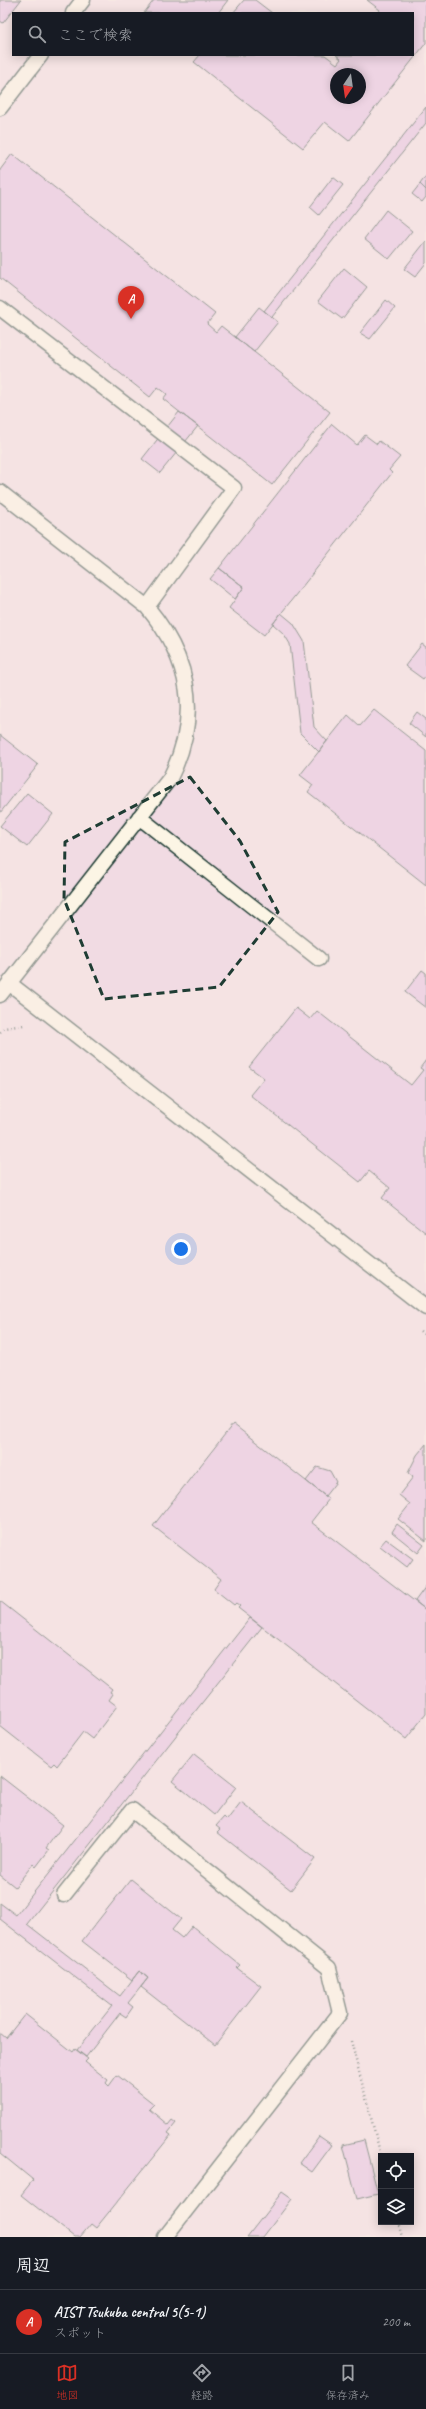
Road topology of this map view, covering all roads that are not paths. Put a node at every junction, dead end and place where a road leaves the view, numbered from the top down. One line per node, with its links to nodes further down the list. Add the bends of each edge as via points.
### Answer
1 (83, 0): 2 (lane)
2 (74, 12)
3 (40, 56): 4 (lane)
4 (0, 108)
5 (0, 308): 7 (lane, via 234,488)
6 (0, 492): 7 (lane)
7 (147, 607): 8 (lane, via 162,625 179,661 189,696 188,725 181,755 170,778)
8 (139, 818): 9 (lane); 10 (lane)
9 (319, 959)
10 (9, 983): 11 (lane); 12 (lane)
11 (0, 995)
12 (426, 1308)
13 (64, 1895): 14 (lane, via 132,1810 329,1968 340,2013)
14 (165, 2237)

